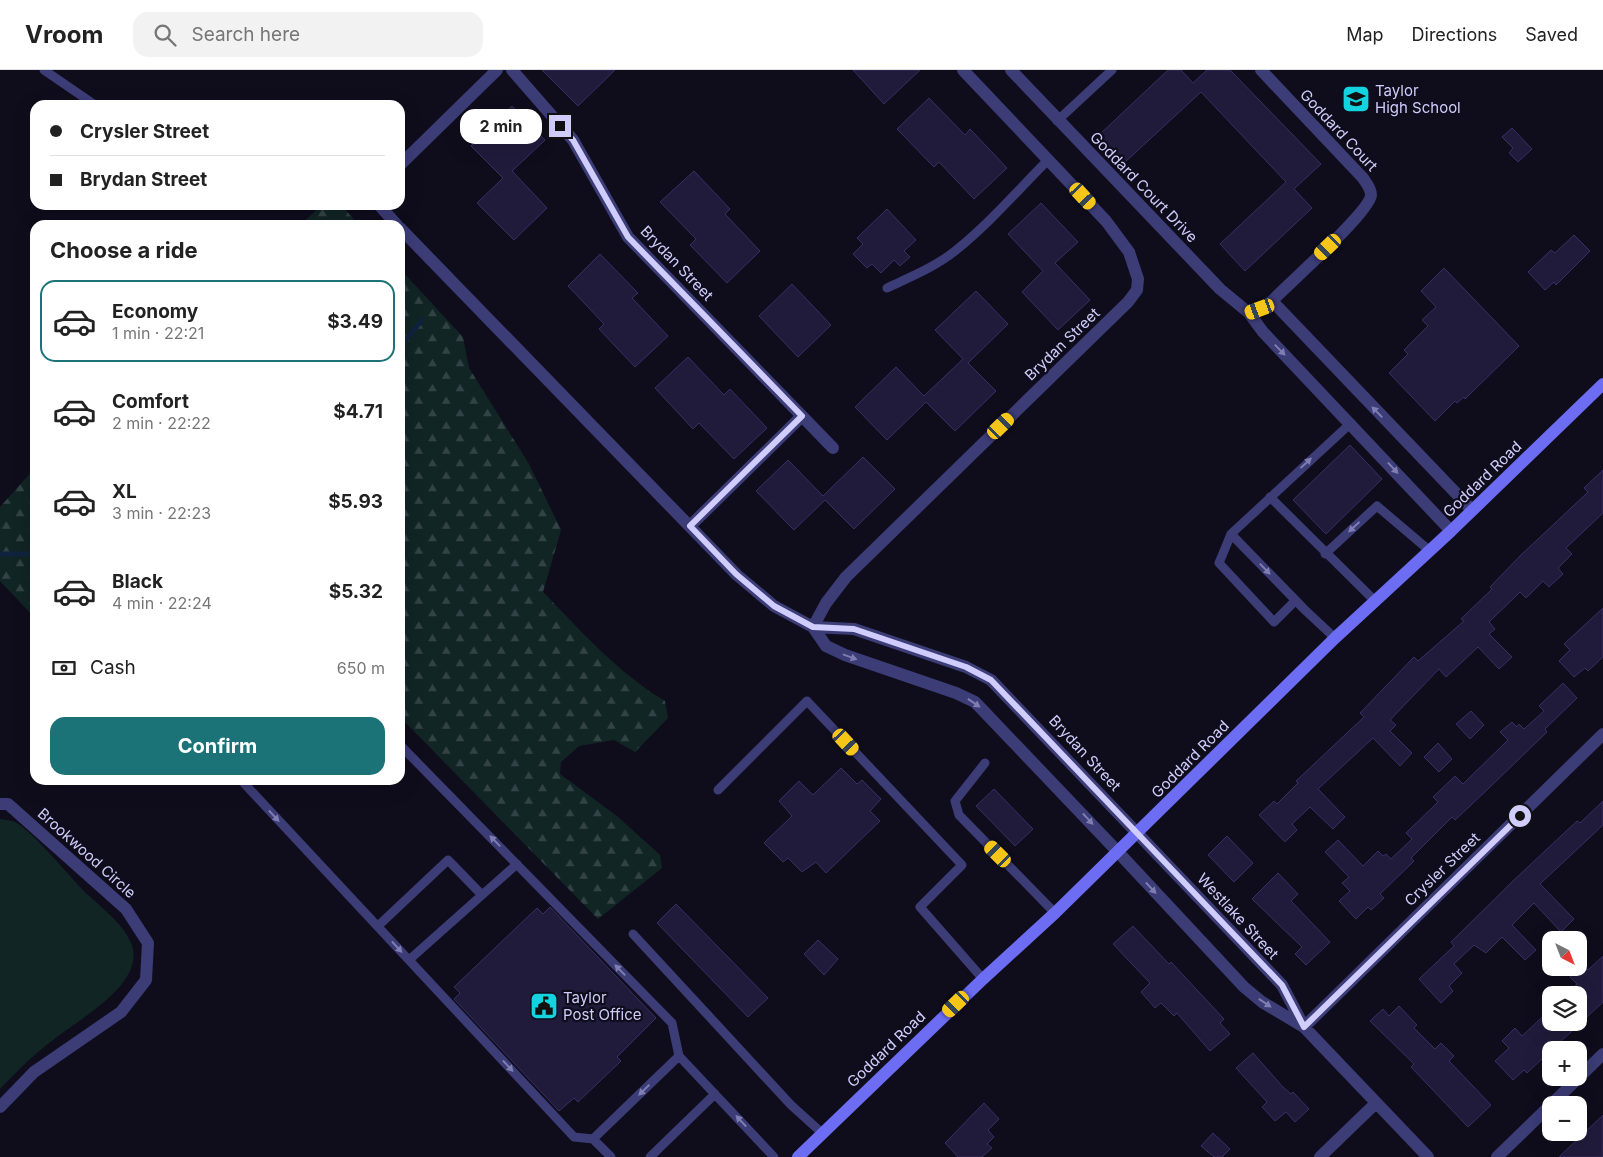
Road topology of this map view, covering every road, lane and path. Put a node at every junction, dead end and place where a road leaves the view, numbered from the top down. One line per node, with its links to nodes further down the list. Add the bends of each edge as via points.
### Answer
1 (44, 70): 8 (lane)
2 (497, 70): 11 (street)
3 (512, 70): 19 (street, Brydan Street, via 573,140 628,237)
4 (963, 70): 10 (street, Brydan Street)
5 (1010, 70): 9 (street, Goddard Court Drive)
6 (1112, 70): 9 (lane)
7 (1261, 70): 16 (street, Goddard Court, via 1363,178 1371,196 1361,214)
8 (88, 100)
9 (1057, 121): 17 (street, Goddard Court Drive, via 1220,289)
10 (1049, 159): 15 (lane, via 954,252 926,270); 31 (street, Brydan Street, via 1130,252 1137,269 1137,290 846,577)
11 (405, 160)
12 (384, 210): 13 (street, Brydan Street)
13 (393, 220)
14 (405, 232): 24 (street, Brydan Street)
15 (887, 288)
16 (1272, 301): 17 (street, Goddard Court); 23 (street, one-way to 16)
17 (1255, 311): 20 (street, one-way to 20, via 1263,332)
18 (1603, 384): 23 (main road, Goddard Road)
19 (802, 416): 21 (street, Brydan Street); 24 (street)
20 (1351, 422): 22 (lane, one-way to 20); 25 (street, one-way to 25)
21 (833, 448)
22 (1270, 497): 26 (lane); 28 (lane)
23 (1472, 510): 25 (main road, Goddard Road)
24 (690, 526): 31 (street, Brydan Street, via 736,574 774,606)
25 (1451, 531): 27 (main road, Goddard Road)
26 (1231, 534): 29 (lane, one-way to 29); 29 (lane, via 1219,563 1274,622)
27 (1430, 551): 28 (lane, one-way to 28, via 1377,506); 30 (main road, Goddard Road)
28 (1326, 554): 30 (lane)
29 (1295, 601): 32 (lane)
30 (1376, 602): 32 (main road, Goddard Road)
31 (813, 627): 39 (street, Brydan Street, via 854,629 966,667 991,680); 40 (street, Brydan Street, one-way to 40, via 826,646 845,656 975,702)
32 (1335, 638): 39 (main road, Goddard Road)
33 (1603, 734): 48 (street, Crysler Street)
34 (405, 750): 41 (lane, one-way to 34)
35 (985, 763): 43 (lane, via 955,801 959,815)
36 (246, 785): 44 (lane, one-way to 44)
37 (718, 790): 47 (lane, via 807,701 962,865 920,907)
38 (0, 804): 53 (street, Brookwood Circle, via 8,804 126,909 148,943 146,980 121,1012 34,1072)
39 (1138, 833): 40 (main road, Goddard Road); 48 (street, Westlake Street, via 1282,985)
40 (1118, 852): 43 (main road, Goddard Road); 48 (street, Westlake Street, one-way to 48, via 1244,988)
41 (517, 864): 42 (lane); 50 (lane, one-way to 41, via 672,1023)
42 (482, 895): 44 (lane, via 448,860); 46 (lane)
43 (1056, 913): 47 (main road, Goddard Road)
44 (378, 926): 46 (lane, one-way to 46)
45 (633, 934): 54 (lane, via 791,1106)
46 (409, 960): 55 (lane, one-way to 55, via 574,1137)
47 (983, 979): 54 (main road, Goddard Road)
48 (1304, 1027): 52 (street, Westlake Street)
49 (1603, 1054): 62 (street)
50 (679, 1056): 51 (lane); 55 (lane, one-way to 55)
51 (715, 1094): 57 (lane); 58 (lane, one-way to 51)
52 (1376, 1102): 60 (street); 61 (street, Westlake Street)
53 (0, 1107)
54 (822, 1134): 59 (main road, Goddard Road)
55 (593, 1139): 56 (lane)
56 (611, 1157)
57 (650, 1157)
58 (774, 1157)
59 (798, 1157)
60 (1320, 1157)
61 (1428, 1157)
62 (1496, 1157)

